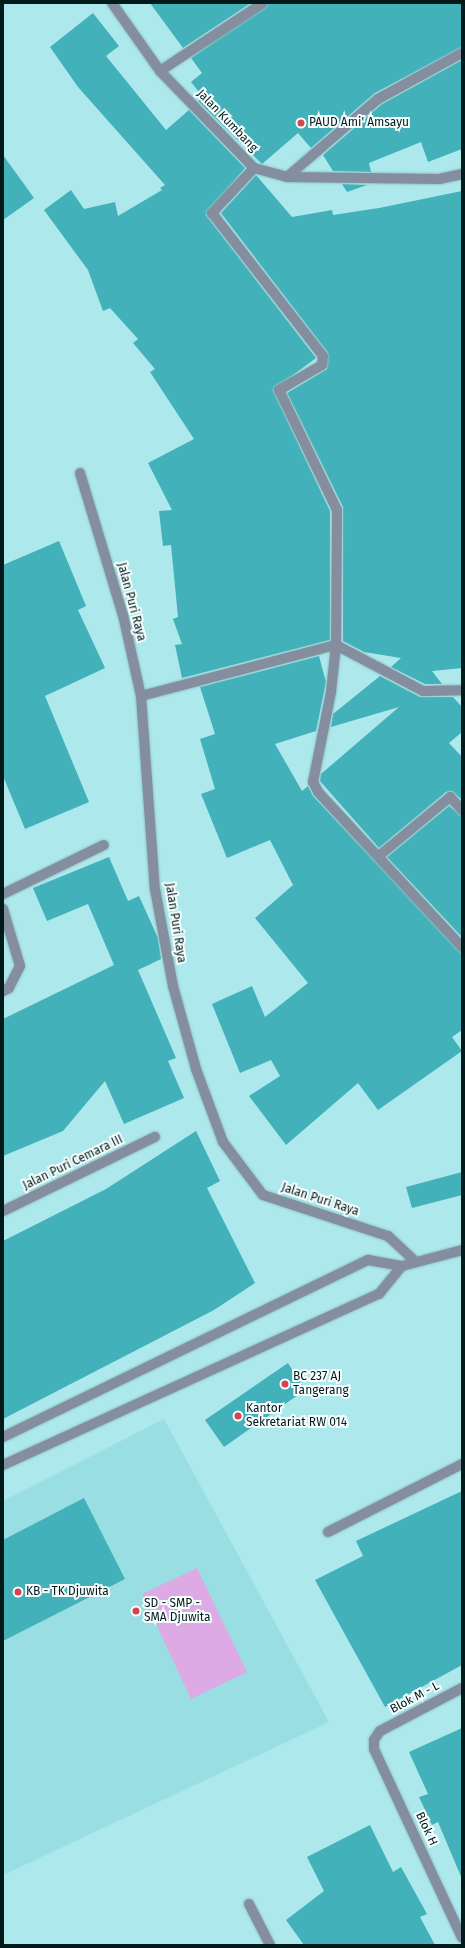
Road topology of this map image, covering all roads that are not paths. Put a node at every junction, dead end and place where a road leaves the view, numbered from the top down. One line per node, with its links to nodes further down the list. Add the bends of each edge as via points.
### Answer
1 (112, 3): 4 (street, Jalan Kumbang)
2 (263, 3): 4 (street)
3 (462, 53): 7 (street, via 378,99)
4 (160, 71): 5 (street, Jalan Kumbang)
5 (254, 168): 7 (street, Jalan Kumbang); 9 (street, via 212,213 323,356 322,366 279,390 337,510)
6 (462, 174): 7 (street, Jalan Kumbang, via 439,179)
7 (287, 177)
8 (80, 473): 11 (street, Jalan Puri Raya, via 123,615)
9 (336, 645): 10 (street, via 423,691); 11 (street); 14 (street, via 331,692 313,782 318,792)
10 (462, 690)
11 (141, 696): 22 (street, Jalan Puri Raya, via 155,889 171,979 196,1069 223,1142 263,1195 388,1236)
12 (462, 810): 14 (street, via 450,797)
13 (104, 845): 15 (street)
14 (380, 855): 17 (street)
15 (3, 894)
16 (3, 909): 18 (street, via 20,966 9,988)
17 (462, 947)
18 (3, 991)
19 (154, 1138): 20 (street, Jalan Puri Cemara III)
20 (3, 1211)
21 (462, 1250): 22 (street)
22 (416, 1262): 23 (street)
23 (402, 1266): 24 (street, via 368,1260); 26 (street, via 379,1294)
24 (3, 1437)
25 (462, 1464): 27 (street)
26 (3, 1465)
27 (328, 1532)
28 (462, 1688): 29 (street, Blok M - L)
29 (380, 1731): 31 (street, Blok H, via 374,1740 374,1749)
30 (249, 1904): 33 (street)
31 (459, 1924): 32 (street, Blok H)
32 (462, 1938)
33 (270, 1945)

